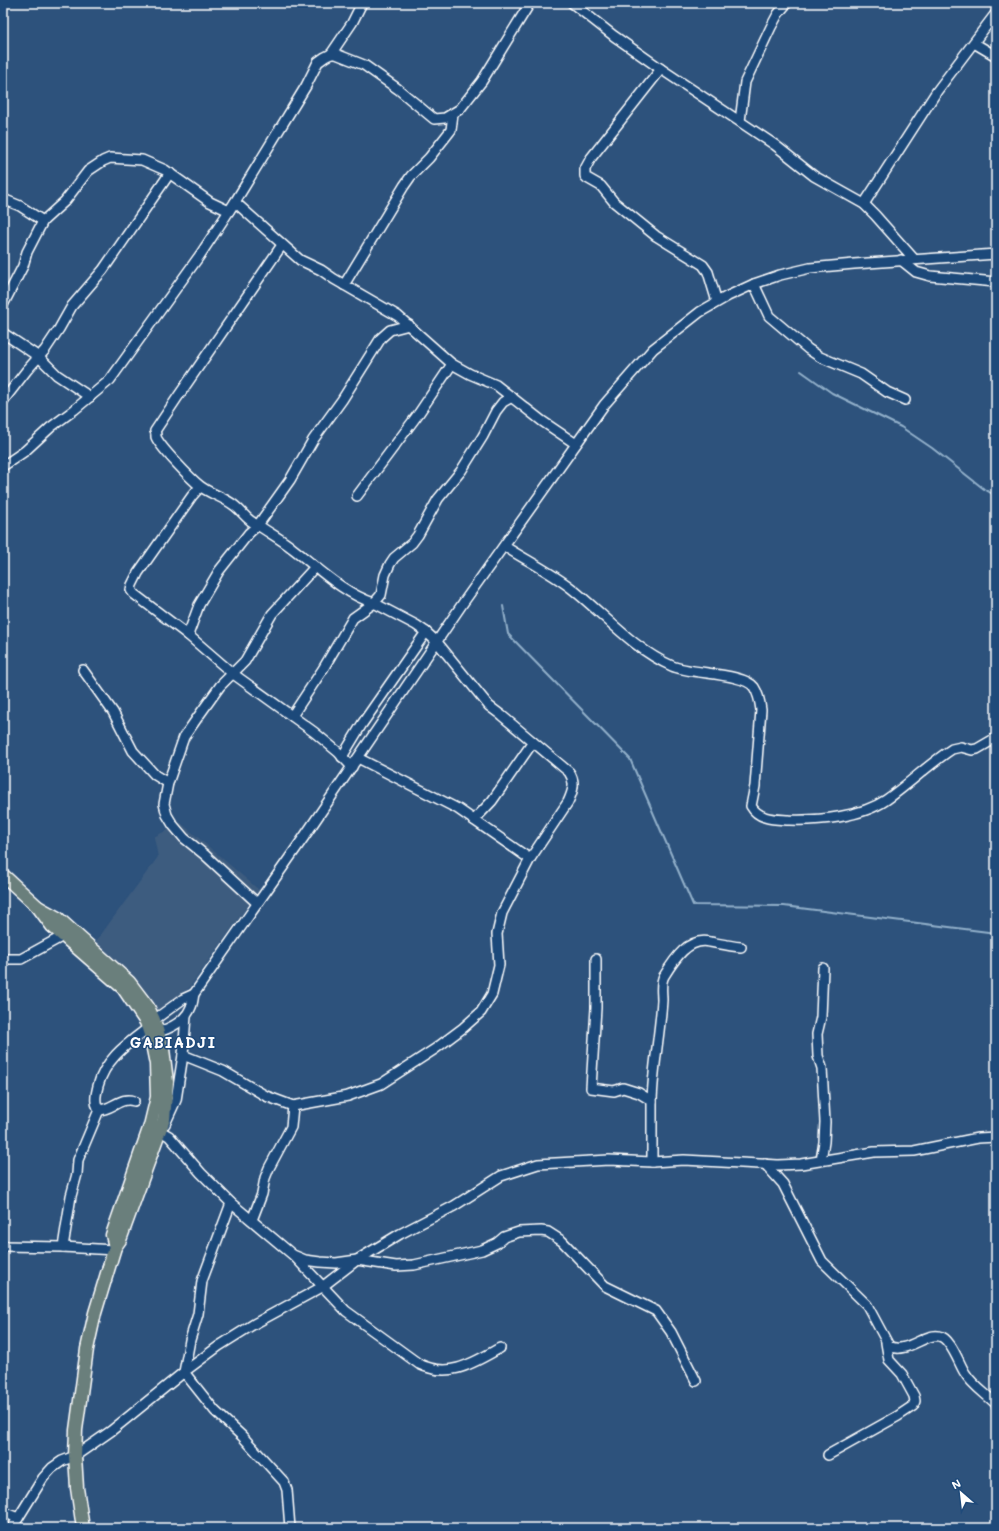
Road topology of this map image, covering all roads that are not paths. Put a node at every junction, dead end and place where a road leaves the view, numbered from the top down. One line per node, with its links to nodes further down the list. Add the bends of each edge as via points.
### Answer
1 (362, 3): 7 (street)
2 (530, 3): 10 (street, via 482,81)
3 (572, 3): 9 (street)
4 (787, 3): 11 (street, via 771,27 745,82)
5 (996, 12): 6 (street)
6 (974, 43): 8 (street); 15 (street, via 937,91)
7 (331, 54): 10 (street, via 347,57 364,66 398,89 434,119); 14 (street, via 318,62)
8 (996, 56)
9 (661, 69): 11 (street); 25 (street, via 591,158 585,169 585,176 601,186 614,202 656,236 703,265 708,272)
10 (453, 114): 24 (street, via 451,130 404,186)
11 (740, 121): 15 (street, via 814,176)
12 (170, 173): 16 (street, via 210,202); 17 (street, via 142,160 103,160 88,171 65,201); 29 (street, via 102,270 72,306)
13 (3, 199): 17 (street, via 20,206)
14 (235, 202): 16 (street); 18 (street)
15 (864, 204): 20 (street)
16 (229, 211): 31 (street, via 113,376)
17 (43, 221): 26 (street)
18 (282, 245): 24 (street, via 300,260); 37 (street, via 156,431 156,437 169,454)
19 (996, 254): 20 (street)
20 (914, 259): 21 (street)
21 (901, 260): 22 (street, via 916,272 926,275); 23 (street, via 810,268)
22 (996, 282)
23 (754, 284): 25 (street); 33 (street, via 769,316 808,349 820,357 861,374 887,392)
24 (344, 285): 27 (street, via 398,316)
25 (717, 302): 35 (street, via 700,312 653,349 604,405)
26 (3, 305)
27 (409, 326): 30 (street); 39 (street, via 390,330 381,338 342,400 312,440 290,480)
28 (3, 333): 29 (street)
29 (39, 357): 31 (street, via 57,375); 34 (street)
30 (452, 364): 32 (street, via 496,385); 38 (street)
31 (90, 397): 36 (street)
32 (512, 397): 35 (street); 42 (street, via 503,402 496,411 484,436 461,471 438,499 418,535 394,558 385,575 381,595)
33 (905, 400)
34 (3, 401)
35 (576, 444): 40 (street)
36 (3, 466)
37 (200, 486): 39 (street, via 236,506 246,518); 44 (street, via 143,567 131,590)
38 (357, 496)
39 (258, 525): 41 (street, via 291,546); 44 (street, via 219,571 199,605)
40 (504, 546): 45 (street); 49 (street, via 570,588 620,631 659,659 684,670 738,678 754,687 761,710 751,806 758,815 772,819 800,820 853,814 887,799 952,749 977,749)
41 (315, 567): 42 (street, via 364,600); 47 (street, via 272,614 245,661)
42 (374, 603): 43 (street); 48 (street, via 353,618 323,670)
43 (426, 632): 45 (street); 51 (street)
44 (188, 635): 47 (street)
45 (437, 642): 50 (street, via 489,706); 52 (street)
46 (83, 670): 54 (street, via 113,712 133,751 155,775)
47 (232, 673): 48 (street); 54 (street, via 184,737)
48 (292, 716): 51 (street)
49 (996, 738)
50 (533, 742): 55 (street, via 492,802); 56 (street, via 572,776 574,786 568,802)
51 (342, 757): 53 (street)
52 (358, 758): 53 (street); 55 (street, via 458,809)
53 (352, 767): 58 (street)
54 (168, 783): 58 (street, via 164,804 173,825)
55 (474, 820): 56 (street)
56 (530, 859): 71 (street, via 500,917 497,934 498,966 492,994 481,1012 446,1042 381,1084 348,1096)
57 (3, 875): 59 (main road)
58 (257, 904): 65 (street)
59 (38, 907): 60 (main road); 67 (main road, via 58,918 129,982 148,1007)
60 (63, 936): 63 (street, via 21,959); 67 (main road, via 123,988)
61 (741, 947): 70 (street, via 705,941 692,943 664,976)
62 (596, 958): 70 (street, via 591,1088 614,1091 623,1088)
63 (3, 959)
64 (823, 968): 75 (street, via 821,1017 817,1034 818,1056 822,1068)
65 (194, 994): 66 (street); 67 (street, via 183,999)
66 (186, 1016): 67 (street, via 178,1023); 68 (street)
67 (151, 1027): 72 (street, via 117,1052 106,1067 96,1097); 73 (main road, via 163,1049 167,1082 164,1119)
68 (183, 1055): 71 (street, via 223,1071 266,1096); 73 (street, via 176,1100)
69 (134, 1101): 72 (street, via 124,1100 108,1109)
70 (652, 1101): 76 (street)
71 (293, 1106): 79 (street, via 290,1128 267,1173)
72 (99, 1110): 81 (street, via 78,1160)
73 (157, 1129): 78 (street, via 177,1144); 82 (main road, via 120,1240)
74 (996, 1137): 75 (street, via 978,1138 914,1151 874,1152)
75 (822, 1160): 77 (street, via 793,1165)
76 (652, 1162): 77 (street, via 684,1160); 84 (street, via 609,1160 532,1165 501,1176 454,1206)
77 (766, 1164): 86 (street, via 783,1184 822,1261 867,1305)
78 (231, 1203): 79 (street); 88 (street, via 202,1281 198,1314)
79 (252, 1220): 83 (street)
80 (3, 1246): 81 (street)
81 (63, 1247): 82 (street)
82 (114, 1249): 92 (main road, via 94,1313 87,1349)
83 (293, 1255): 84 (street, via 320,1262); 85 (street)
84 (357, 1260): 85 (street); 89 (street, via 396,1266 414,1265 482,1250 504,1237 519,1232 548,1232 562,1241 606,1286 656,1312 672,1332)
85 (322, 1287): 87 (street, via 354,1318 428,1369 455,1370); 88 (street, via 254,1324)
86 (886, 1343): 90 (street, via 894,1349 936,1336 942,1337 950,1346 965,1374); 91 (street, via 889,1360 902,1374 914,1396 913,1406)
87 (500, 1348)
88 (184, 1372): 92 (street); 97 (street, via 215,1411 284,1482)
89 (696, 1381)
90 (996, 1404)
91 (828, 1455)
92 (75, 1456): 94 (street, via 52,1468); 96 (main road)
93 (3, 1512): 94 (street)
94 (18, 1518): 95 (street)
95 (12, 1528)
96 (83, 1528)
97 (290, 1528)

